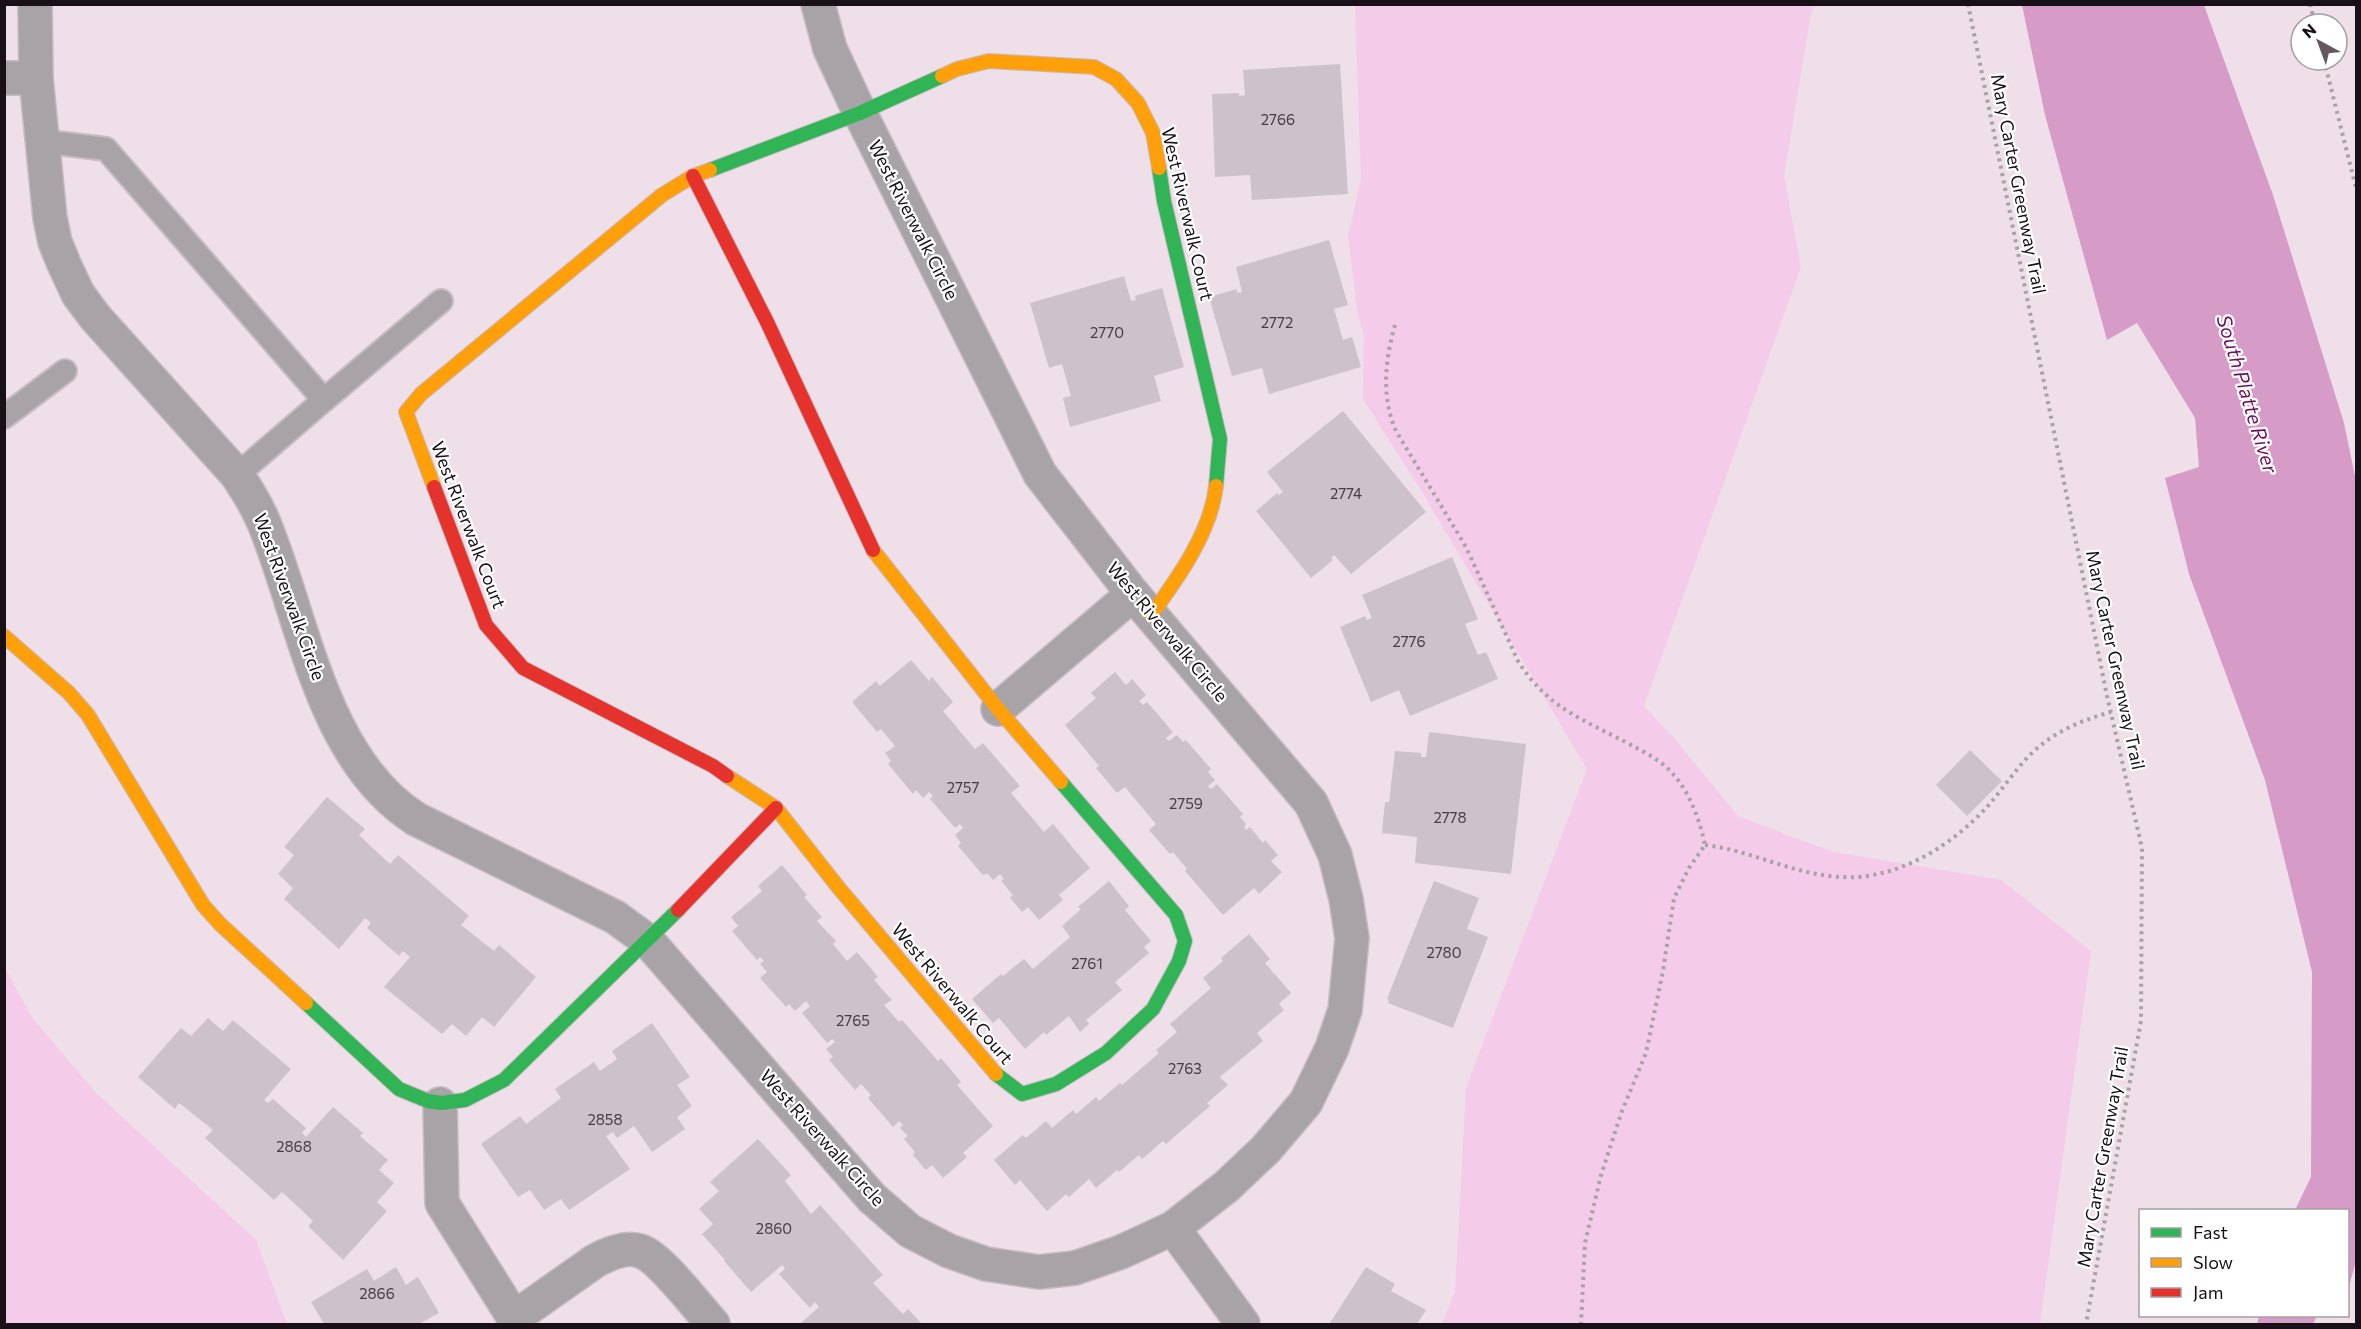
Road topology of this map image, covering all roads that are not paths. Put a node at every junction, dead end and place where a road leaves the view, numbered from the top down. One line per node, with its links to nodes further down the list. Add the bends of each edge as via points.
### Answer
1 (35, 4): 3 (street, West Riverwalk Circle)
2 (818, 4): 4 (street, West Riverwalk Circle, via 830,49)
3 (20, 78): 5 (street, West Riverwalk Circle)
4 (860, 113): 6 (street, West Riverwalk Court); 12 (street, West Riverwalk Circle, via 1041,474); 12 (street, West Riverwalk Court, via 957,69 989,61 1094,67 1116,79 1138,103 1153,132 1164,201 1220,439 1214,504 1185,567)
5 (41, 141): 9 (lane, via 106,149); 11 (street, West Riverwalk Circle, via 55,242 78,294)
6 (693, 176): 14 (street, West Riverwalk Court, via 767,322 876,555); 15 (street, West Riverwalk Court, via 662,195 420,394 406,412 486,625 524,668 713,766)
7 (441, 301): 9 (lane)
8 (65, 371): 10 (lane)
9 (324, 400): 11 (lane)
10 (4, 417)
11 (237, 475): 16 (street, West Riverwalk Circle, via 263,521 335,718 355,758 379,790 416,819 606,913)
12 (1142, 605): 14 (street); 18 (street, West Riverwalk Circle, via 1311,803 1335,855 1352,938 1346,1010 1306,1102 1266,1149 1227,1186)
13 (4, 636): 17 (street, via 69,693 88,715 203,905 220,924 399,1089)
14 (998, 710): 15 (street, West Riverwalk Court, via 1176,915 1185,941 1179,961 1153,1009 1106,1053 1056,1084 1022,1094 1000,1079)
15 (776, 808): 16 (street)
16 (648, 941): 17 (street, via 504,1080 462,1102); 18 (street, West Riverwalk Circle, via 872,1198 910,1231 986,1264 1039,1272 1075,1268)
17 (440, 1104): 19 (street, via 442,1203)
18 (1173, 1228): 21 (street)
19 (517, 1321): 20 (street, via 608,1254 638,1250 649,1254)
20 (713, 1324)
21 (1243, 1324)

